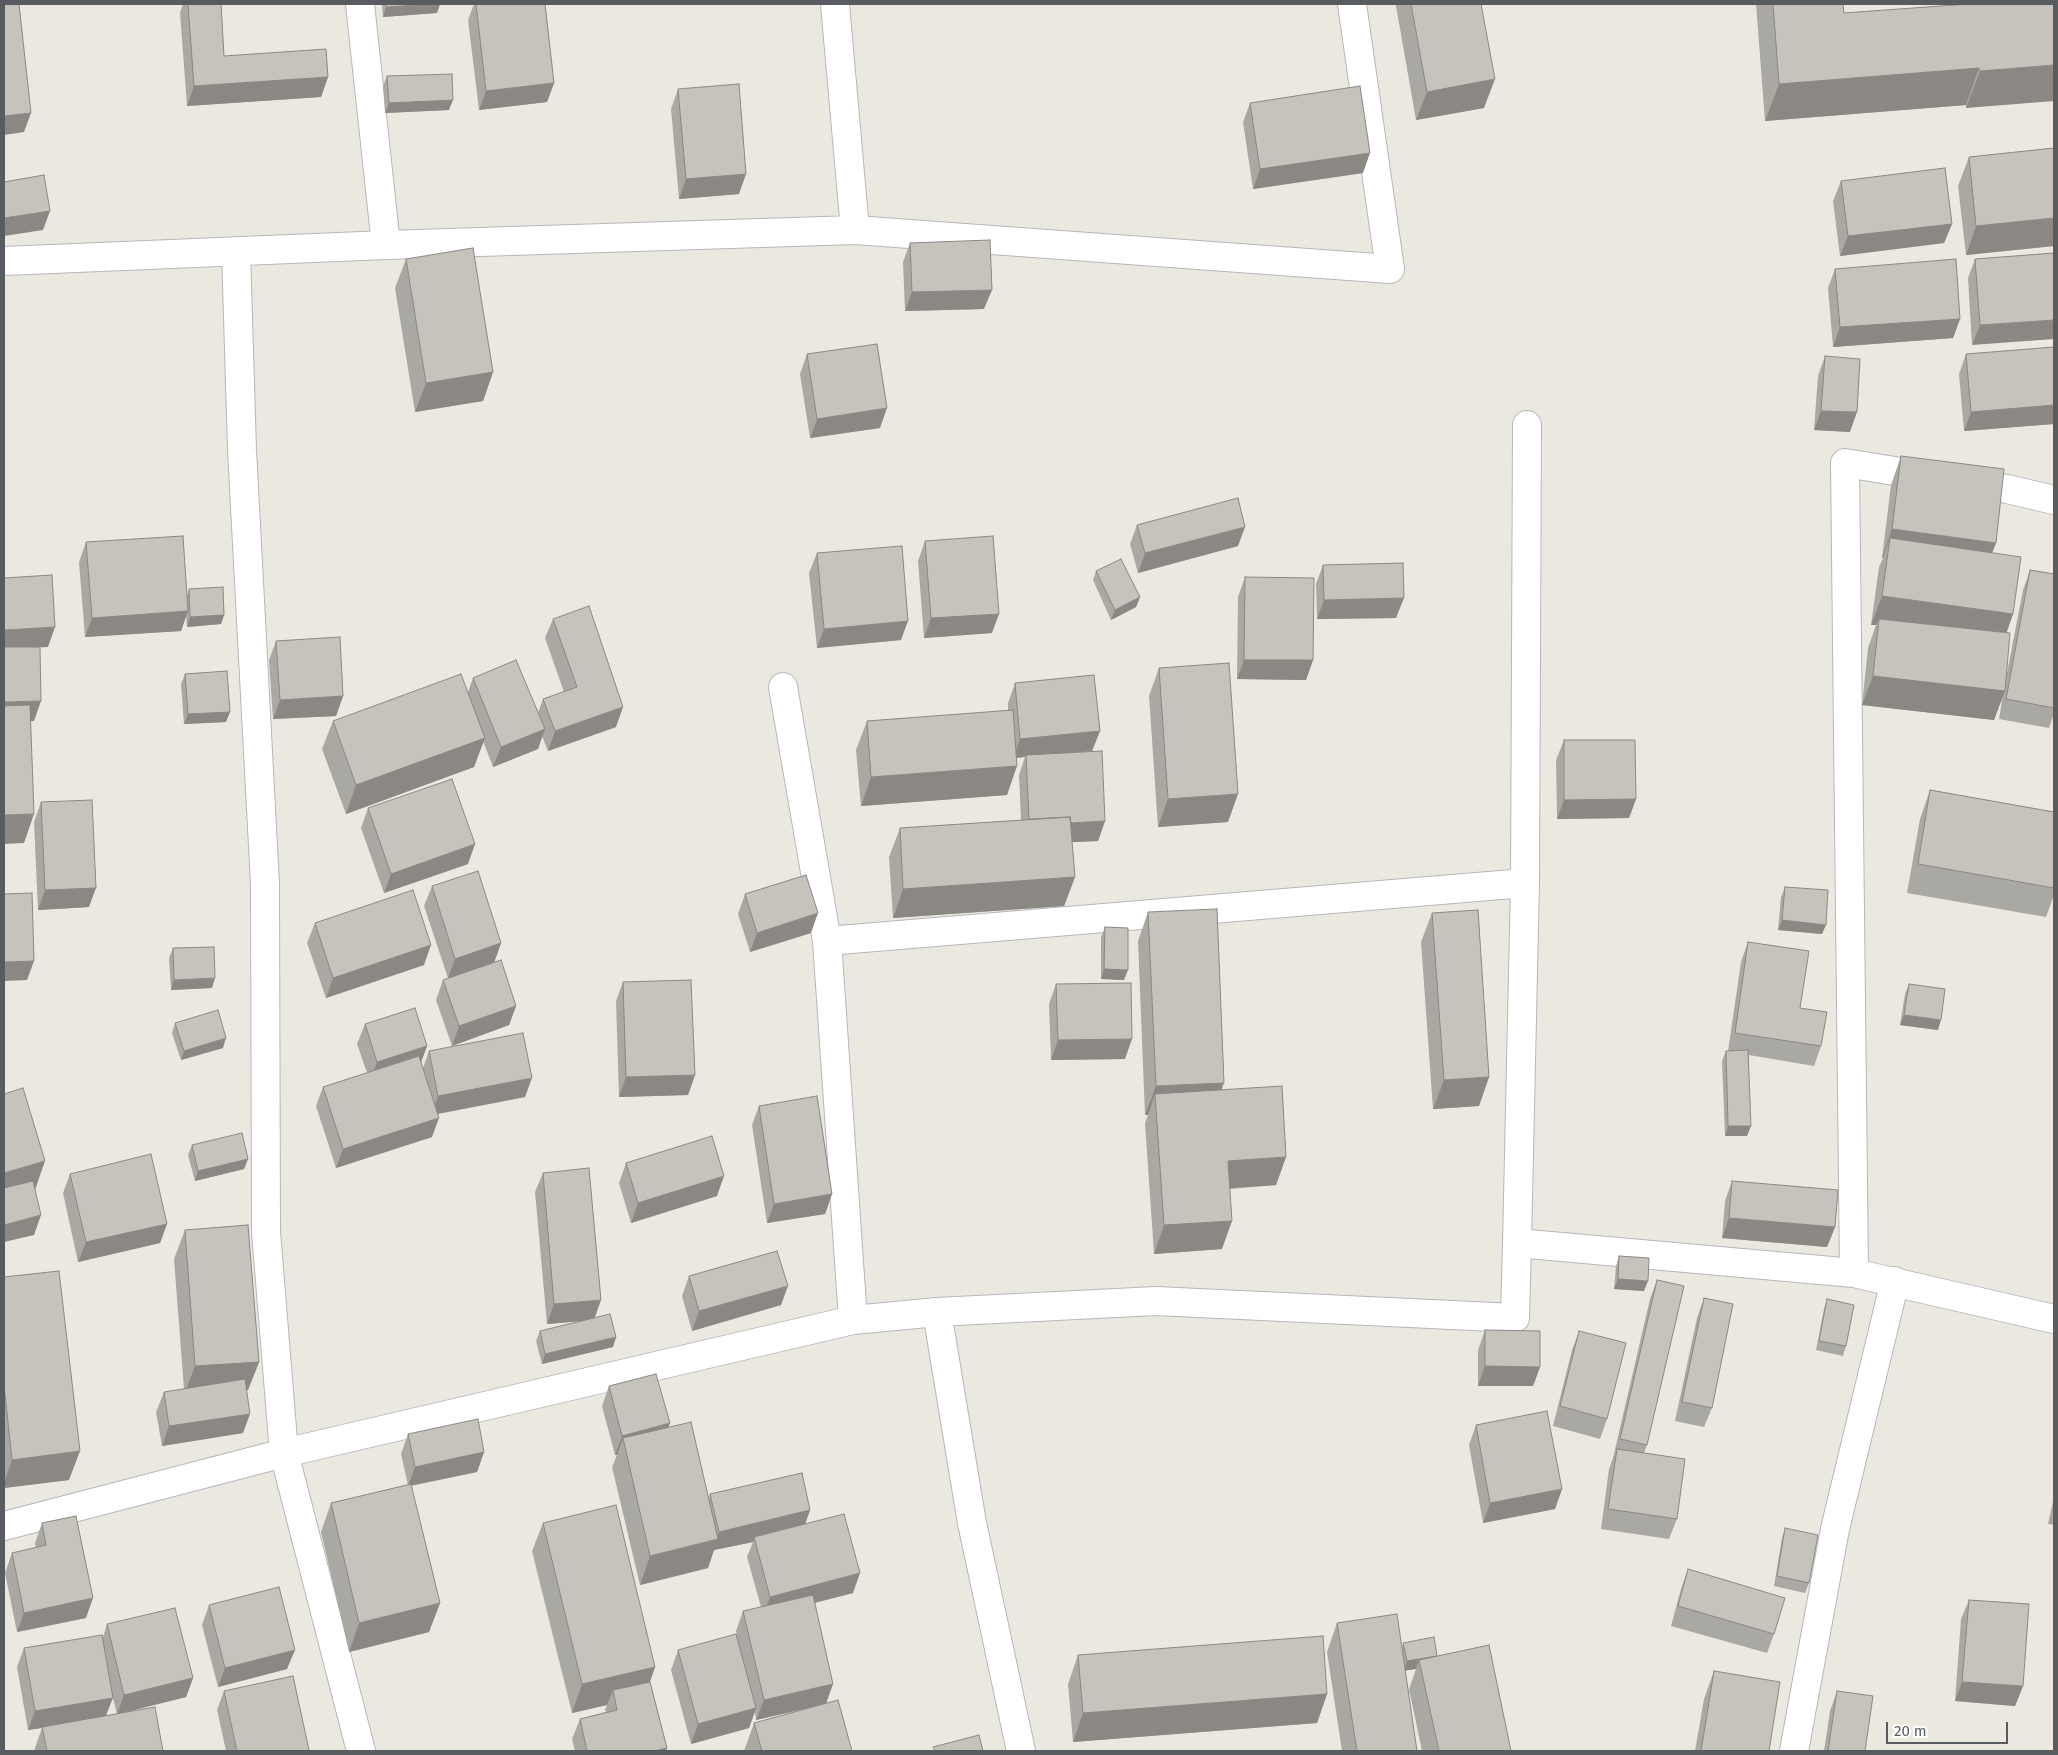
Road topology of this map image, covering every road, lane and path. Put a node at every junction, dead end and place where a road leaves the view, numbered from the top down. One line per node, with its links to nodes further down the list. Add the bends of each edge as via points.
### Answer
1 (360, 4): 5 (street)
2 (835, 4): 4 (street)
3 (1352, 4): 4 (street, via 1390,270)
4 (855, 230): 5 (street)
5 (386, 245): 6 (street)
6 (236, 251): 7 (street); 19 (street, via 242,450 265,884 266,1232)
7 (4, 261)
8 (1527, 425): 11 (street)
9 (2054, 500): 14 (street, via 2007,489 1845,463)
10 (783, 687): 12 (street)
11 (1525, 882): 12 (street); 13 (street)
12 (828, 941): 18 (street)
13 (1517, 1243): 14 (street); 16 (street, via 1515,1318 1156,1301)
14 (1854, 1273): 15 (street)
15 (1895, 1281): 17 (street); 23 (street, via 1835,1529)
16 (937, 1312): 18 (street); 22 (street, via 972,1523)
17 (2054, 1319)
18 (853, 1320): 19 (street)
19 (284, 1453): 20 (street); 21 (street)
20 (4, 1526)
21 (361, 1751)
22 (1021, 1751)
23 (1794, 1751)

